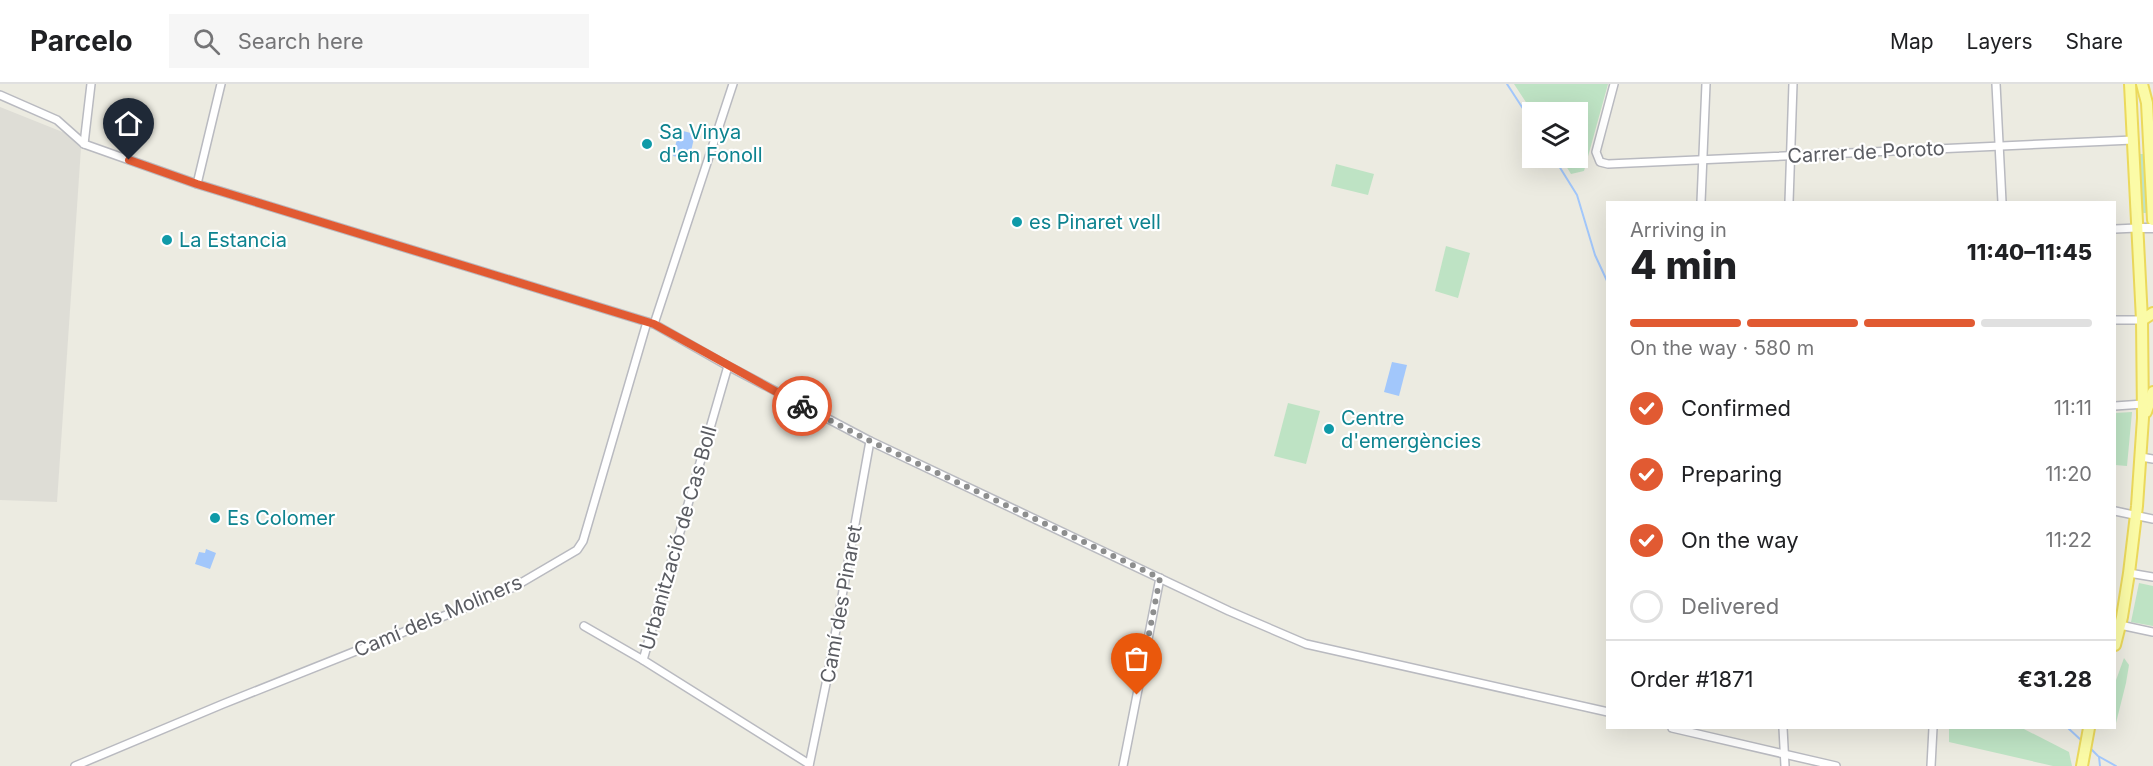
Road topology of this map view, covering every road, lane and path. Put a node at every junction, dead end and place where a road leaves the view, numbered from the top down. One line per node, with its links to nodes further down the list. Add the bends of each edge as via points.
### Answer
1 (91, 84): 13 (street)
2 (221, 84): 17 (street)
3 (733, 84): 28 (street, Camí dels Moliners)
4 (1614, 84): 16 (street, Carrer de Poroto, via 1596,152 1600,162)
5 (1706, 84): 16 (street)
6 (1793, 84): 15 (street)
7 (1996, 84): 14 (street)
8 (2130, 84): 12 (main road)
9 (2142, 84): 11 (main road)
10 (0, 95): 13 (street, via 57,120)
11 (2151, 139): 12 (main road); 21 (main road)
12 (2133, 140): 14 (street, Carrer de Poroto); 22 (main road)
13 (84, 144): 17 (street)
14 (2000, 145): 15 (street, Carrer de Poroto); 20 (street)
15 (1789, 157): 16 (street, Carrer de Poroto); 19 (street)
16 (1703, 160): 18 (street)
17 (197, 184): 28 (street)
18 (1701, 201)
19 (1789, 201)
20 (2002, 201)
21 (2153, 220)
22 (2137, 228): 23 (street); 24 (street); 27 (main road)
23 (2153, 228)
24 (2116, 229)
25 (2153, 313): 27 (main road)
26 (2116, 320): 27 (street)
27 (2142, 320): 30 (main road, via 2144,384)
28 (651, 323): 29 (street); 54 (street, Camí dels Moliners, via 583,542 577,550 514,587)
29 (728, 366): 32 (street); 45 (street, Urbanització de Cas Boll)
30 (2150, 401): 31 (street); 33 (main road, via 2143,418)
31 (2116, 406)
32 (870, 441): 40 (street); 53 (street, Camí des Pinaret)
33 (2140, 457): 34 (street); 36 (main road)
34 (2153, 459)
35 (2116, 511): 36 (street)
36 (2136, 516): 37 (street); 38 (main road)
37 (2153, 519)
38 (2129, 573): 39 (street); 41 (main road)
39 (2153, 577)
40 (1160, 578): 46 (street, via 1306,644); 55 (street)
41 (2120, 625): 43 (street); 44 (main road)
42 (584, 626): 45 (street)
43 (2153, 632)
44 (2116, 641)
45 (643, 660): 53 (street, Urbanització de Cas Boll)
46 (1606, 712)
47 (1684, 729): 51 (street)
48 (1784, 729): 52 (street)
49 (1933, 729): 58 (street)
50 (2089, 729): 59 (main road)
51 (1709, 731): 52 (street)
52 (1784, 754): 56 (street); 57 (street)
53 (809, 765)
54 (75, 766)
55 (1123, 766)
56 (1785, 766)
57 (1836, 766)
58 (1931, 766)
59 (2082, 766)

